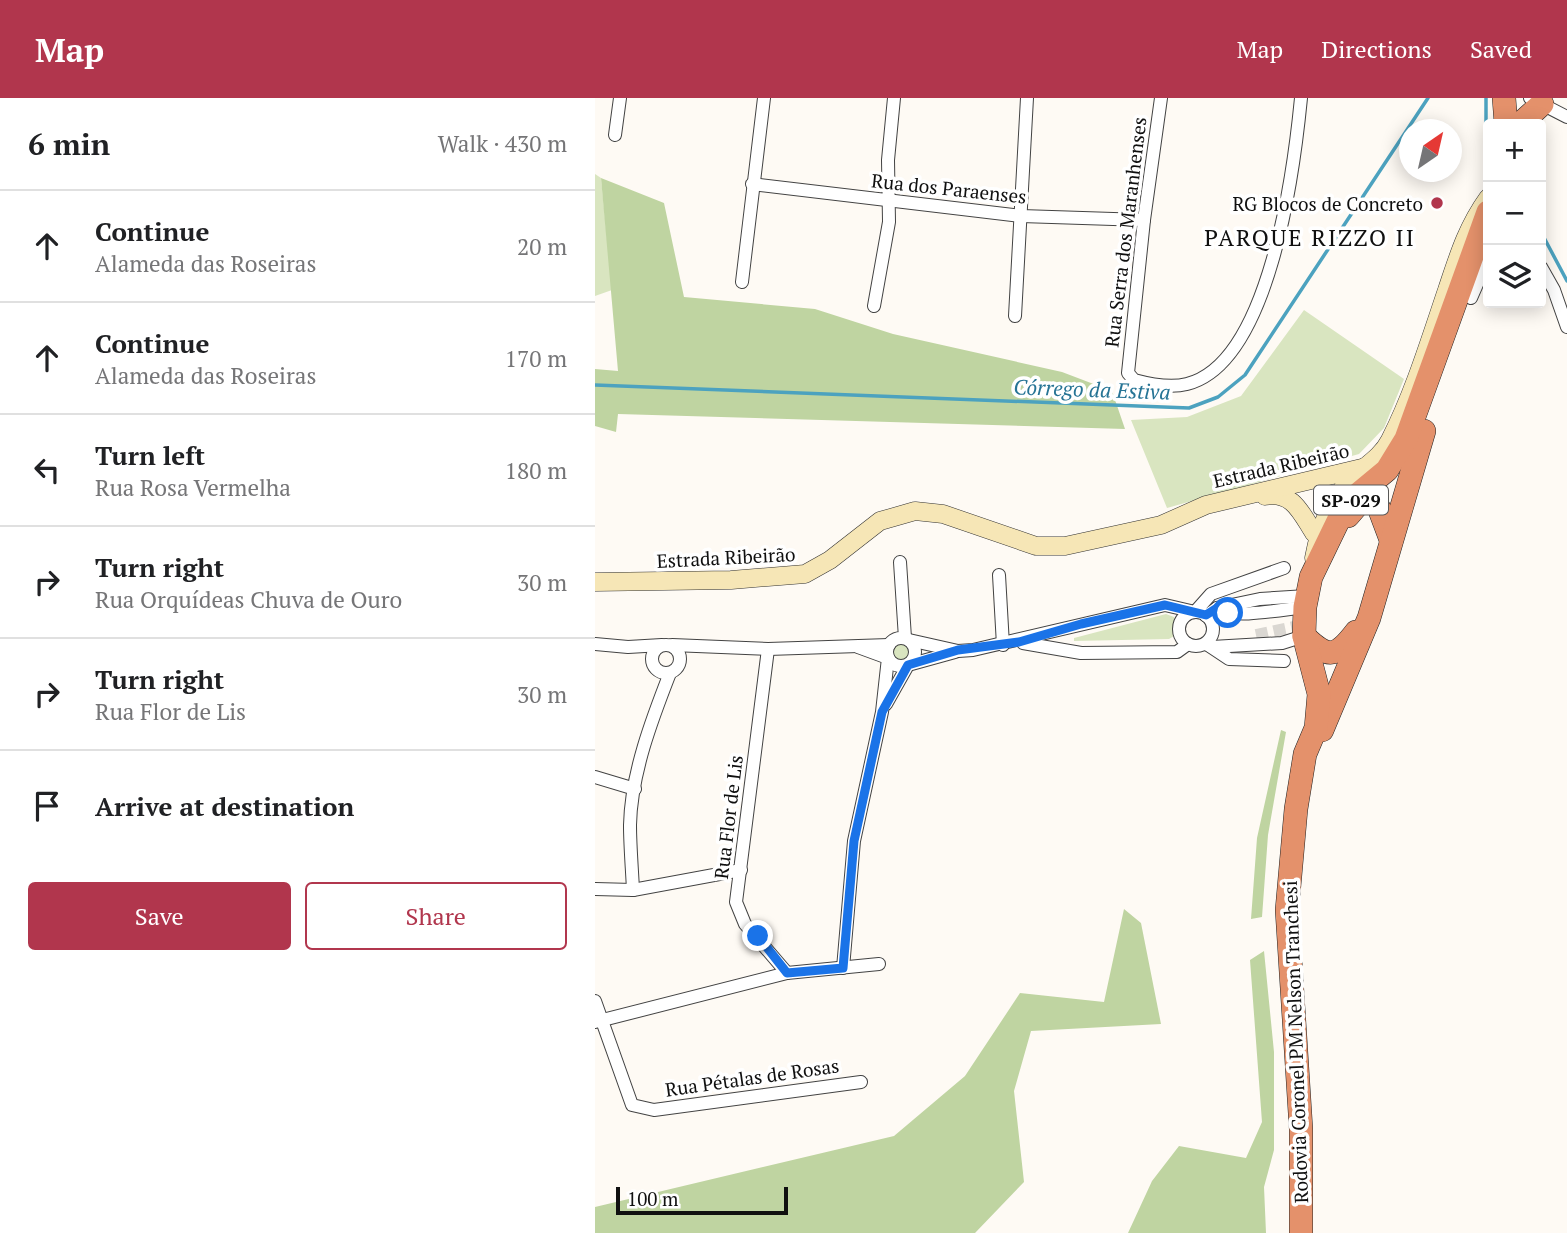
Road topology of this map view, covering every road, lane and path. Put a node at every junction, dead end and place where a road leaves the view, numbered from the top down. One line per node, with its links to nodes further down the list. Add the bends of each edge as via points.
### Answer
1 (620, 98): 14 (street)
2 (764, 98): 15 (street)
3 (894, 98): 16 (street, via 888,159)
4 (1027, 98): 18 (street)
5 (1161, 98): 19 (street, Rua Serra dos Maranhenses)
6 (1301, 98): 19 (street, Rua Serra dos Maranhenses, via 1278,238 1261,298 1242,337 1221,363 1186,384 1139,381 1129,371)
7 (1504, 98): 11 (highway)
8 (1518, 98): 12 (highway)
9 (1539, 101): 10 (street); 13 (highway)
10 (1567, 117)
11 (1506, 119)
12 (1519, 119)
13 (1523, 119)
14 (615, 135)
15 (752, 184): 16 (street, Rua dos Paraenses); 24 (street)
16 (890, 201): 18 (street, Rua dos Paraenses); 26 (street)
17 (1483, 207): 29 (street, SP-029, via 1461,244 1390,441)
18 (1021, 216): 19 (street, Rua dos Paraenses); 27 (street)
19 (1144, 220)
20 (1483, 226): 32 (highway, Rodovia Coronel PM Nelson Tranchesi / SP-029, via 1406,439 1387,470 1352,499)
21 (1483, 263): 25 (highway, Rodovia Coronel PM Nelson Tranchesi / SP-029)
22 (1483, 270): 25 (street, Rodovia Coronel PM Nelson Tranchesi)
23 (1546, 276): 28 (street)
24 (741, 282)
25 (1471, 298): 33 (highway, Rodovia Coronel PM Nelson Tranchesi / SP-029, via 1414,456)
26 (874, 306)
27 (1015, 316)
28 (1567, 327)
29 (1366, 467): 30 (street, SP-029); 31 (street, Estrada Ribeirão)
30 (1349, 482): 32 (street, SP-029, via 1325,501); 38 (street, SP-029, via 1324,521)
31 (1206, 505): 32 (street, Estrada Ribeirão, via 1282,495 1296,504); 37 (street, Estrada Ribeirão, via 1161,524 1052,547 1026,543 943,514 903,512 880,521 804,574)
32 (1320, 538): 33 (highway, SP-029, via 1366,500 1379,508); 38 (highway, Rodovia Coronel PM Nelson Tranchesi / SP-029)
33 (1391, 540): 40 (highway, Rodovia Coronel PM Nelson Tranchesi / SP-029)
34 (900, 562): 43 (street)
35 (1284, 568): 39 (street, via 1211,594)
36 (999, 575): 49 (street)
37 (595, 582)
38 (1309, 587): 39 (street); 42 (highway, Rodovia Coronel PM Nelson Tranchesi / SP-029)
39 (1206, 612): 44 (street, via 1165,605); 46 (street, via 1212,636 1199,646); 46 (street, via 1185,616 1179,625)
40 (1369, 616): 42 (highway, SP-029, via 1337,653 1324,652); 64 (highway, Rodovia Coronel PM Nelson Tranchesi / SP-029)
41 (1256, 635): 47 (street)
42 (1304, 636): 47 (street, via 1282,643); 64 (highway, Rodovia Coronel PM Nelson Tranchesi / SP-029, via 1319,694 1316,728 1305,754)
43 (907, 639): 53 (street); 54 (street, via 895,639); 58 (street, via 916,653)
44 (1019, 642): 46 (street, via 1095,653 1177,652); 49 (street)
45 (595, 644): 50 (street)
46 (1188, 644)
47 (1207, 644): 57 (street, via 1229,659)
48 (666, 645): 50 (street); 51 (street); 55 (street); 56 (street, via 677,649)
49 (1003, 645): 53 (street)
50 (628, 647): 55 (street)
51 (705, 648): 52 (street); 56 (street)
52 (768, 649): 54 (street, via 858,647); 65 (street, Rua Flor de Lis)
53 (958, 650): 58 (street)
54 (889, 652): 58 (street, via 895,665); 61 (street)
55 (654, 662): 59 (street); 60 (street)
56 (680, 662): 59 (street)
57 (1285, 662)
58 (908, 665): 61 (street)
59 (670, 673): 60 (street)
60 (656, 709): 63 (street)
61 (882, 712): 71 (street, via 854,841)
62 (595, 777): 63 (street)
63 (635, 789): 67 (street, via 630,823)
64 (1296, 809): 76 (highway, Rodovia Coronel PM Nelson Tranchesi / SP-029, via 1287,910 1301,1129)
65 (741, 870): 67 (street); 72 (street, Rua Flor de Lis, via 738,911)
66 (595, 889): 68 (street)
67 (633, 890): 68 (street)
68 (610, 892): 69 (street)
69 (595, 897)
70 (879, 964): 71 (street)
71 (843, 968): 72 (street)
72 (787, 973): 74 (street)
73 (595, 1001): 74 (street, Rua Pétalas de Rosas)
74 (597, 1021): 75 (street, Rua Pétalas de Rosas, via 629,1100 642,1108)
75 (861, 1082)
76 (1301, 1233)

